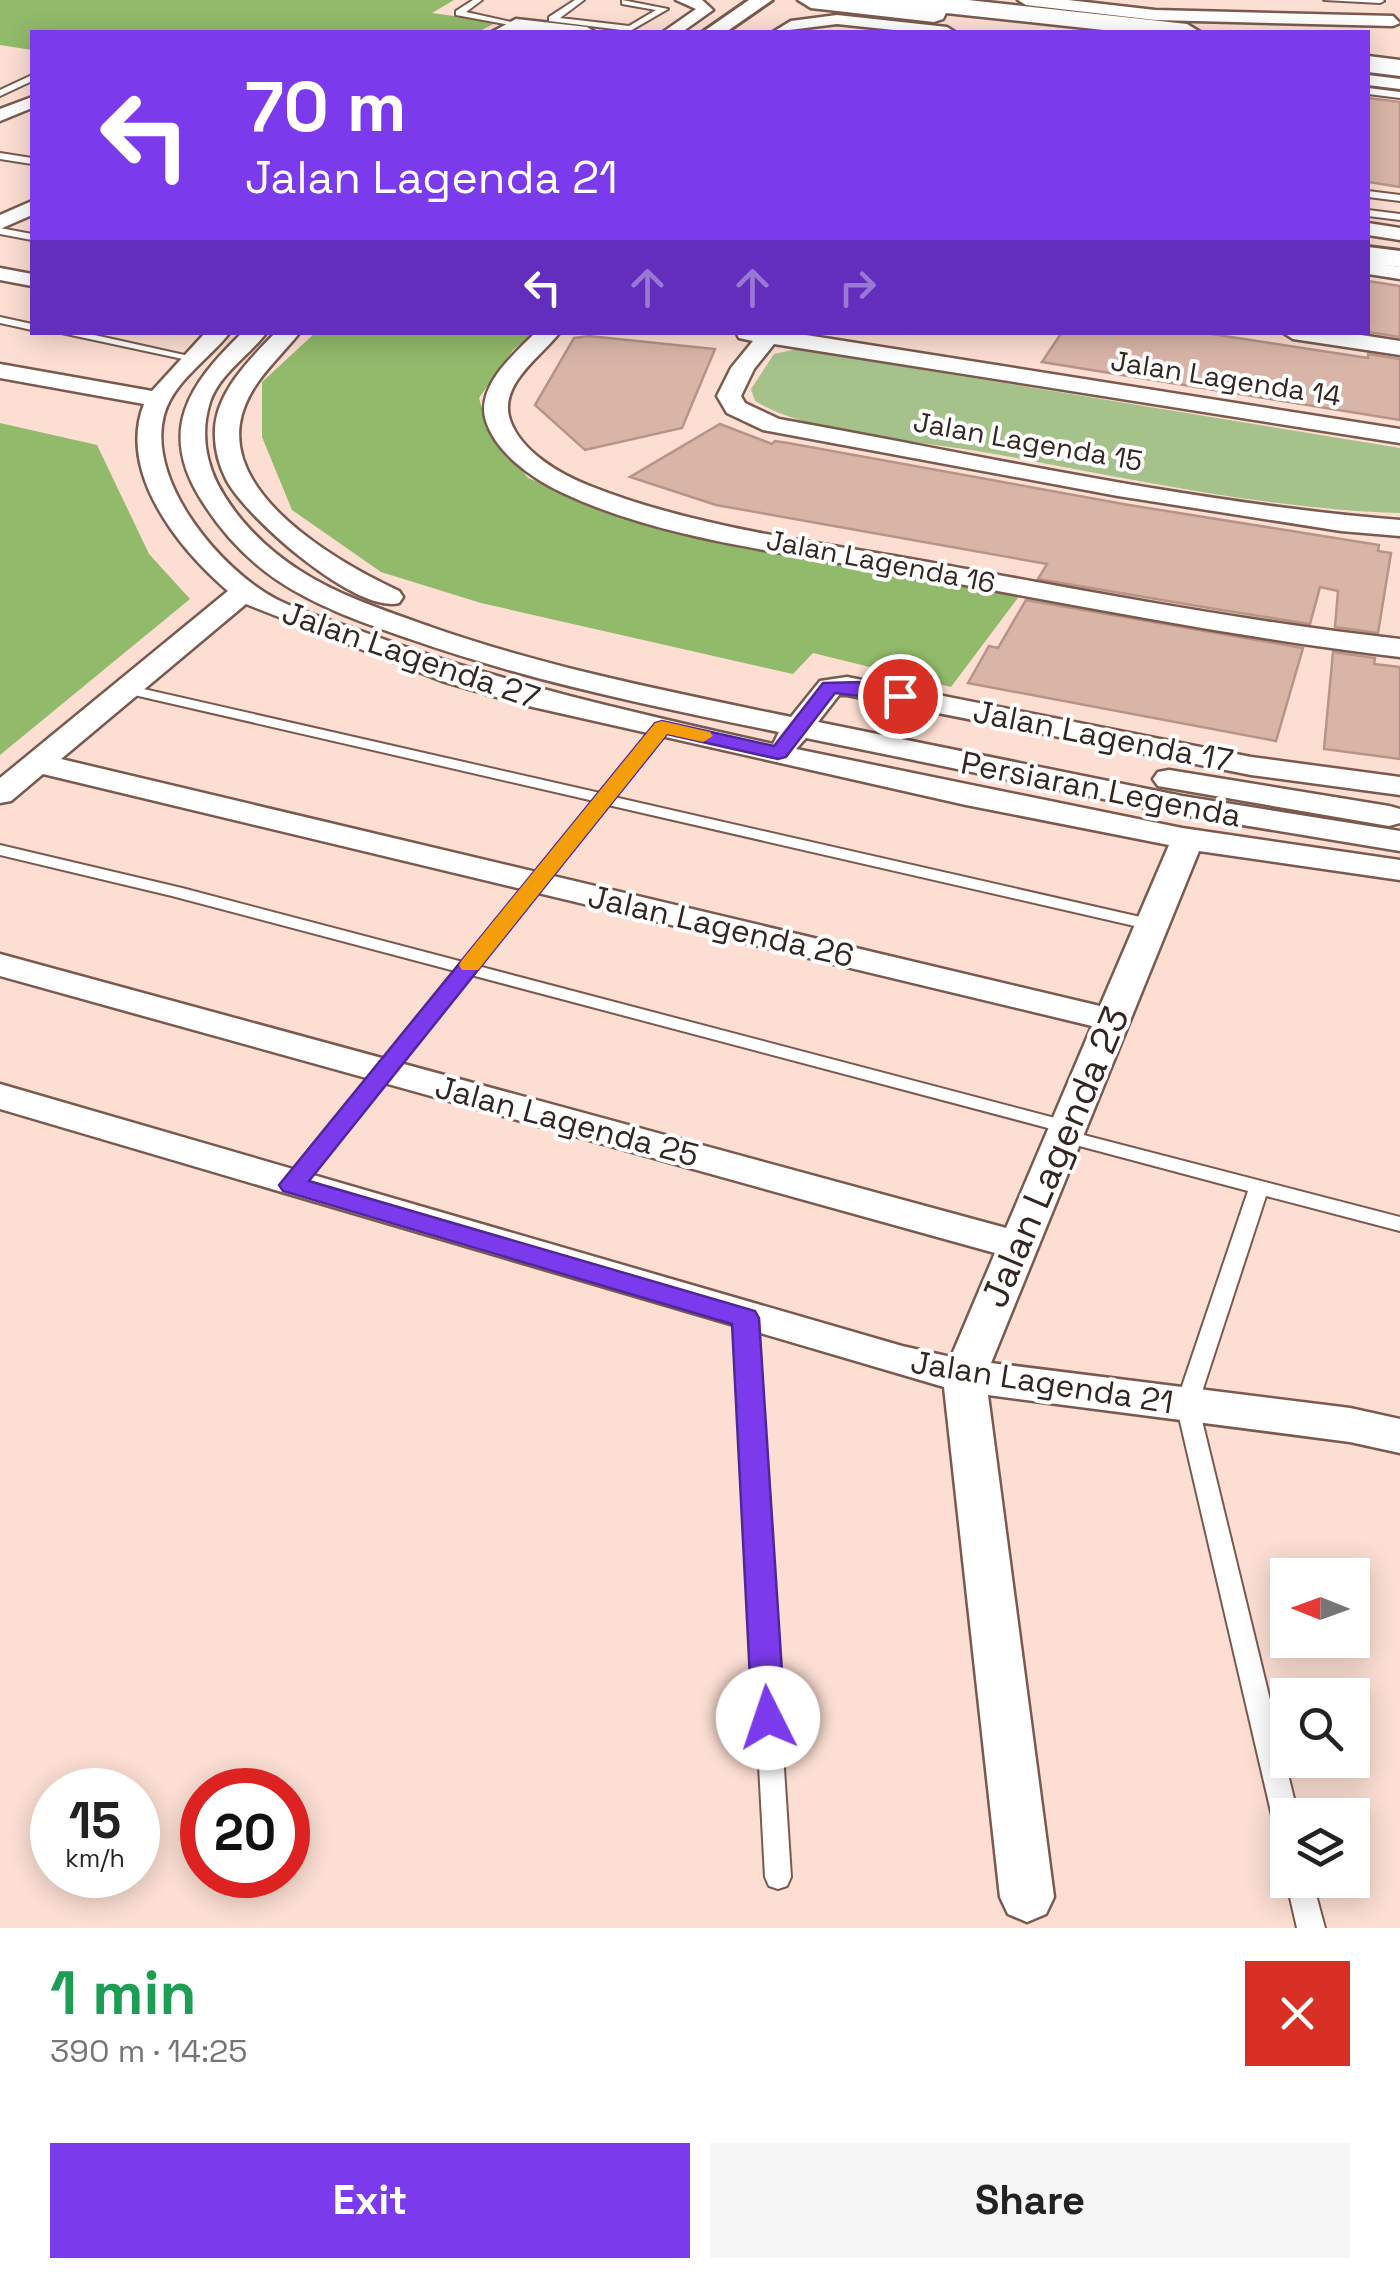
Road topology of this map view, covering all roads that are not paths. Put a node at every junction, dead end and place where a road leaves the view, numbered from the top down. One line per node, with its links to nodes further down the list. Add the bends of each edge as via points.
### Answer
1 (478, 0): 17 (lane, via 459,13)
2 (580, 0): 18 (lane, via 552,19)
3 (684, 0): 16 (street, via 704,7)
4 (762, 0): 20 (street)
5 (786, 0): 21 (street)
6 (810, 0): 24 (main road)
7 (900, 0): 25 (main road)
8 (1026, 0): 12 (street)
9 (1328, 0): 11 (lane)
10 (627, 1): 13 (lane); 15 (lane, via 664,9)
11 (1380, 1): 29 (street)
12 (1061, 2): 26 (street)
13 (614, 10)
14 (602, 18): 18 (lane)
15 (650, 18): 16 (lane); 18 (lane, via 630,30)
16 (687, 23): 19 (street)
17 (508, 28): 18 (street)
18 (586, 30)
19 (675, 30)
20 (716, 30)
21 (741, 30)
22 (784, 30): 23 (street, via 821,20)
23 (925, 30)
24 (1074, 30)
25 (1169, 30)
26 (1337, 30)
27 (1370, 33): 29 (street)
28 (1370, 33): 29 (main road)
29 (1398, 35): 30 (main road)
30 (1370, 52)
31 (1370, 64): 32 (main road)
32 (1400, 68)
33 (30, 79): 37 (lane)
34 (1370, 80): 35 (street)
35 (1400, 84)
36 (1370, 91): 38 (lane)
37 (0, 93)
38 (1400, 95)
39 (30, 103): 40 (street)
40 (0, 119): 41 (street)
41 (30, 126)
42 (0, 156): 43 (lane)
43 (30, 161)
44 (1370, 194): 45 (lane)
45 (1400, 198)
46 (27, 200): 48 (street)
47 (1370, 215): 52 (lane)
48 (0, 223)
49 (1370, 230): 52 (street)
50 (0, 231): 51 (lane)
51 (30, 237)
52 (1399, 238): 53 (street); 54 (street)
53 (1370, 242)
54 (1370, 254)
55 (1370, 268): 56 (street)
56 (1400, 272)
57 (0, 274): 58 (street)
58 (30, 280)
59 (0, 320): 60 (lane)
60 (30, 327)
61 (77, 335): 70 (lane)
62 (216, 335): 70 (street)
63 (253, 335): 75 (street, Persiaran Legenda, via 208,384 192,422 194,460)
64 (286, 335): 74 (street, Persiaran Legenda, via 237,394 226,429)
65 (546, 335): 79 (street, Jalan Lagenda 16, via 502,388 498,421 538,467 582,492 767,540 1211,622)
66 (757, 335): 77 (street, Jalan Lagenda 15, via 729,396 734,408 772,425 1136,491)
67 (763, 335): 73 (street, Jalan Lagenda 14)
68 (1313, 335): 69 (street)
69 (1400, 348)
70 (192, 358): 72 (street)
71 (0, 371): 72 (street)
72 (159, 400): 76 (street, Jalan Lagenda 27, via 150,420 151,456)
73 (1400, 436)
74 (249, 490): 75 (street); 81 (street, Persiaran Legenda, via 294,542 387,597 530,646)
75 (211, 496): 76 (street); 81 (street, Persiaran Legenda, via 243,538 278,568 433,638 566,678)
76 (171, 504): 78 (street, Jalan Lagenda 27, via 202,552)
77 (1400, 528)
78 (242, 592): 80 (street); 82 (street, Jalan Lagenda 27, via 452,675)
79 (1400, 648)
80 (126, 689): 84 (street); 87 (lane)
81 (805, 717): 83 (street, Jalan Lagenda 17); 85 (street, Jalan Lagenda 17, via 830,688 863,688 1251,766); 88 (street, Persiaran Legenda); 89 (street, Persiaran Legenda, via 1173,805)
82 (662, 727): 83 (street, Jalan Lagenda 27); 87 (lane)
83 (778, 753): 90 (street, Jalan Lagenda 27)
84 (37, 763): 86 (street); 93 (street, Jalan Lagenda 26)
85 (1400, 786)
86 (0, 794)
87 (605, 798): 93 (lane); 94 (lane)
88 (1400, 818)
89 (1400, 841)
90 (1187, 842): 92 (street, Jalan Lagenda 27); 94 (street, Jalan Lagenda 23)
91 (0, 850): 96 (lane)
92 (1400, 870)
93 (537, 882): 96 (lane); 97 (street, Jalan Lagenda 26)
94 (1152, 925): 97 (street, Jalan Lagenda 23)
95 (0, 965): 98 (street, Jalan Lagenda 25)
96 (467, 969): 98 (lane); 100 (lane)
97 (1112, 1020): 100 (street, Jalan Lagenda 23)
98 (385, 1070): 101 (lane); 104 (street, Jalan Lagenda 25)
99 (0, 1096): 101 (street, Jalan Lagenda 21)
100 (1066, 1131): 102 (lane); 104 (street, Jalan Lagenda 23)
101 (292, 1185): 105 (street, Jalan Lagenda 21)
102 (1258, 1187): 103 (lane); 107 (lane)
103 (1400, 1224)
104 (1018, 1245): 106 (street, Jalan Lagenda 23)
105 (745, 1318): 106 (street, Jalan Lagenda 21); 111 (lane)
106 (964, 1376): 107 (street, Jalan Lagenda 21); 112 (street, Jalan Lagenda 23)
107 (1187, 1404): 108 (street, Jalan Lagenda 21); 110 (lane)
108 (1400, 1434): 109 (street)
109 (1400, 1446)
110 (1281, 1798)
111 (778, 1877)
112 (1027, 1897)
113 (1304, 1898): 114 (lane)
114 (1311, 1928)

